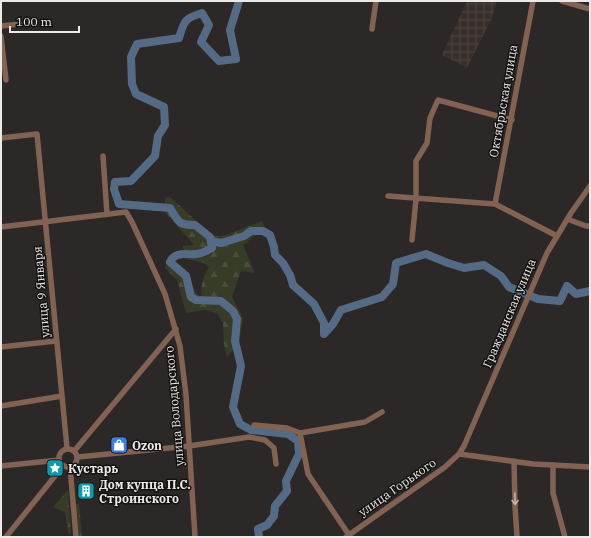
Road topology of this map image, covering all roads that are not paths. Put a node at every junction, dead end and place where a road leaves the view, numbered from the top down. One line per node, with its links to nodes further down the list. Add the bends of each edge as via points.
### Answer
1 (376, 1): 8 (street)
2 (533, 1): 11 (street, Октябрьская улица)
3 (562, 1): 5 (street)
4 (590, 1): 5 (street)
5 (589, 9)
6 (20, 24): 7 (street)
7 (1, 26)
8 (372, 29)
9 (1, 36): 10 (street)
10 (6, 80)
11 (512, 120): 16 (street, via 438,100 430,118 427,143 416,161); 17 (street, Октябрьская улица)
12 (1, 138): 20 (street, улица 9 Января, via 37,134)
13 (103, 156): 18 (street)
14 (590, 186): 19 (street, Гражданская улица)
15 (388, 196): 16 (street)
16 (416, 199): 17 (street); 24 (street)
17 (495, 204): 23 (street)
18 (107, 214): 20 (street); 25 (street, улица Володарского, via 126,212 165,294)
19 (567, 219): 21 (street); 23 (street, Гражданская улица)
20 (46, 222): 22 (street); 26 (street, улица 9 Января)
21 (590, 226)
22 (1, 227)
23 (557, 236): 36 (street, Гражданская улица, via 547,253)
24 (412, 240)
25 (176, 329): 33 (street, улица Володарского, via 186,395); 35 (street)
26 (56, 341): 27 (street); 28 (street, улица 9 Января)
27 (1, 347)
28 (62, 396): 29 (street); 34 (street, улица 9 Января)
29 (1, 406)
30 (382, 412): 32 (street, via 365,422)
31 (254, 425): 32 (street, via 287,428)
32 (300, 433): 46 (street, via 308,474)
33 (189, 446): 37 (street); 40 (street, via 249,438 265,440 274,448); 49 (street, улица Володарского)
34 (67, 448): 35 (street); 38 (street, via 62,451)
35 (75, 450): 37 (street)
36 (459, 454): 39 (street); 46 (street, улица Горького, via 445,467)
37 (78, 458): 44 (street, via 75,465)
38 (59, 460): 42 (street); 43 (street)
39 (514, 462): 41 (street); 50 (street, one-way to 50)
40 (276, 464)
41 (553, 465): 45 (street); 51 (street, via 553,493)
42 (1, 466)
43 (63, 466): 44 (street); 47 (street)
44 (70, 467): 48 (street)
45 (590, 467)
46 (347, 536)
47 (6, 537)
48 (76, 537)
49 (195, 537)
50 (517, 537)
51 (565, 537)

